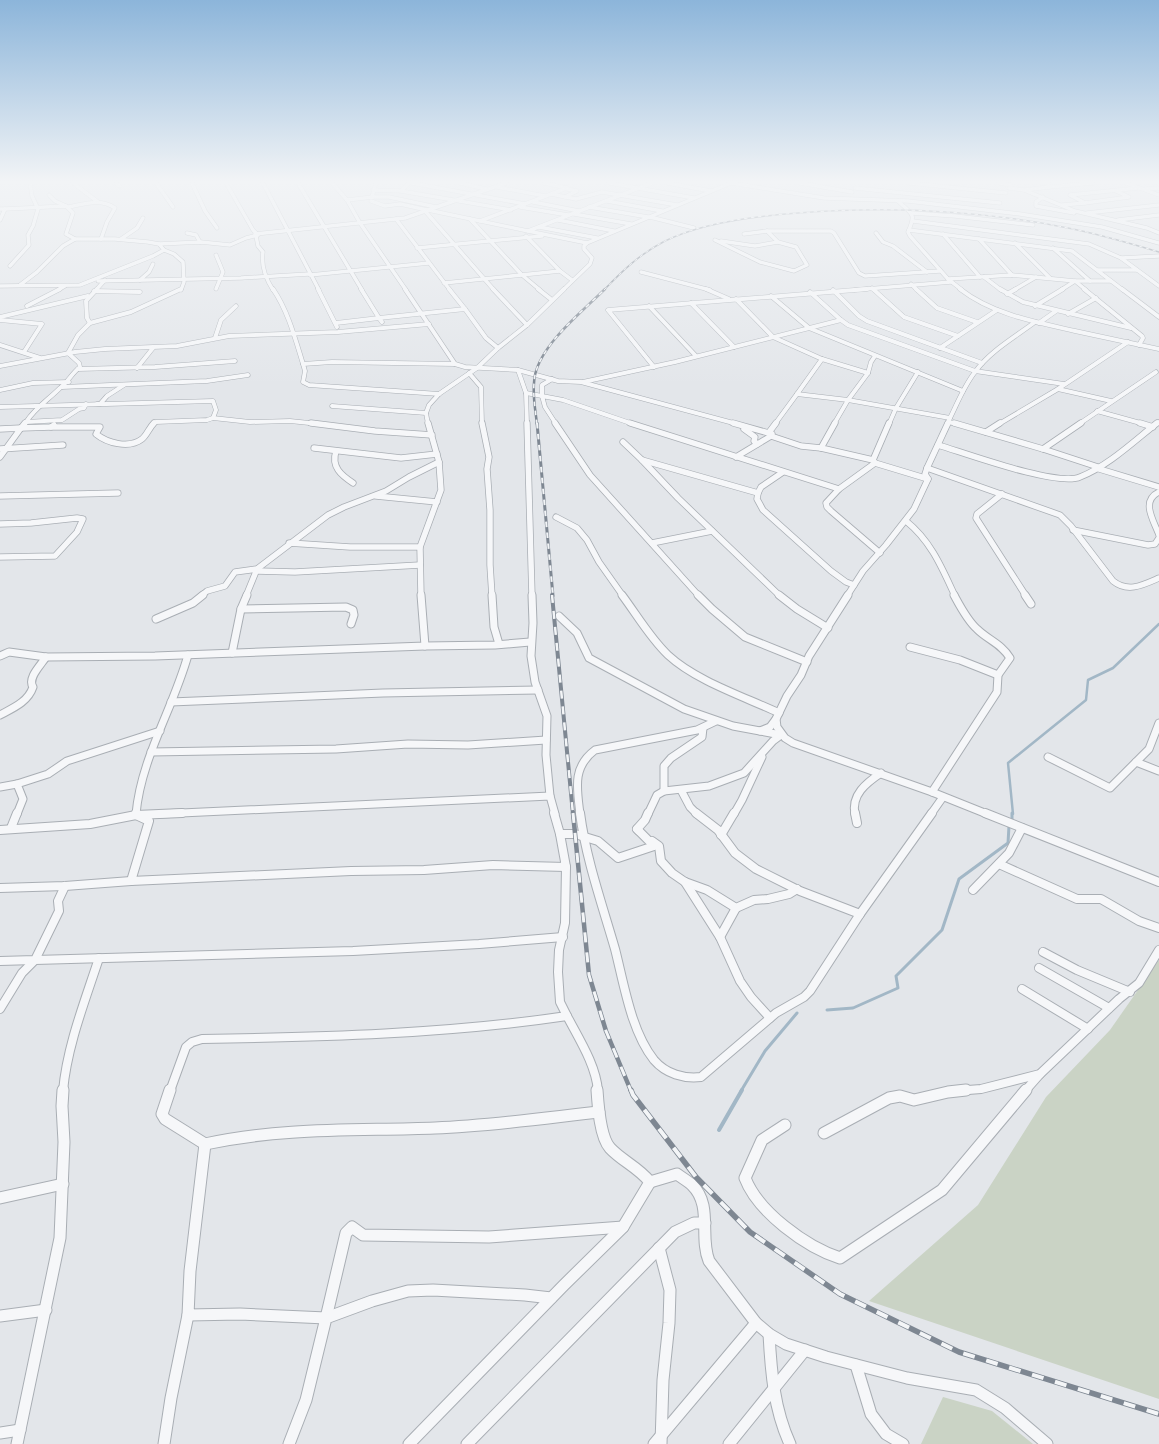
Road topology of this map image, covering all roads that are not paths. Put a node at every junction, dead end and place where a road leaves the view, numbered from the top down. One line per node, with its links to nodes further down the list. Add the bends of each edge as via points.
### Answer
1 (24, 250): 30 (street)
2 (59, 250): 58 (street, via 50,262)
3 (164, 250): 56 (street)
4 (165, 250): 47 (street, via 181,259)
5 (262, 250): 42 (street)
6 (298, 250): 39 (street)
7 (339, 250): 34 (street)
8 (379, 250): 31 (street)
9 (418, 250): 28 (street)
10 (459, 250): 48 (street)
11 (499, 250): 40 (street)
12 (541, 250): 35 (street)
13 (585, 250): 51 (street, via 592,261)
14 (734, 250): 15 (street, via 760,262 794,271 807,265)
15 (798, 250)
16 (845, 250): 38 (street, via 859,273 865,276)
17 (899, 250): 38 (street)
18 (922, 250): 36 (street)
19 (958, 250): 43 (street)
20 (989, 250): 41 (street)
21 (1022, 250): 46 (street)
22 (1056, 250): 54 (street)
23 (1068, 250): 32 (street)
24 (1104, 250): 27 (street)
25 (216, 255): 45 (street, via 223,269)
26 (1159, 256): 27 (street)
27 (1121, 258): 33 (street)
28 (429, 263): 31 (street); 57 (street)
29 (153, 264): 50 (street)
30 (10, 266)
31 (390, 267): 34 (street); 84 (street)
32 (1098, 270): 33 (street); 55 (street)
33 (1137, 270): 62 (street)
34 (351, 271): 39 (street); 87 (street)
35 (560, 271): 40 (street); 51 (street)
36 (940, 271): 38 (street); 52 (street)
37 (641, 272): 73 (street, via 711,290)
38 (927, 272)
39 (310, 274): 42 (street); 93 (street)
40 (522, 275): 48 (street); 75 (street)
41 (1012, 275): 43 (street); 44 (street)
42 (267, 276): 45 (street); 100 (street, via 267,281 280,300)
43 (982, 277): 52 (street); 69 (street)
44 (1036, 277): 46 (street); 69 (street)
45 (222, 278): 47 (street); 64 (street)
46 (1050, 278): 53 (street)
47 (185, 279): 50 (street); 92 (street, via 181,290 172,295 122,315)
48 (484, 279): 57 (street); 95 (street)
49 (106, 280): 50 (street); 56 (street); 66 (street)
50 (140, 280)
51 (572, 280): 75 (street)
52 (949, 281): 59 (street); 82 (street, via 972,298)
53 (1075, 281): 54 (street); 72 (street); 80 (street)
54 (1090, 281): 55 (street)
55 (1111, 281): 86 (street)
56 (86, 282): 61 (street)
57 (444, 283): 81 (street)
58 (20, 284): 60 (street); 61 (street)
59 (911, 284): 63 (street); 90 (street, via 937,308)
60 (0, 286)
61 (65, 286): 77 (street)
62 (1159, 286)
63 (872, 288): 65 (street); 101 (street, via 904,317)
64 (216, 289)
65 (833, 290): 68 (street); 110 (street, via 867,321)
66 (94, 291): 67 (street); 70 (street)
67 (140, 292)
68 (810, 292): 71 (street); 89 (street)
69 (1008, 294): 80 (street)
70 (88, 296): 88 (street); 92 (street, via 85,309)
71 (771, 296): 74 (street); 97 (street)
72 (1096, 298): 85 (street); 98 (street)
73 (729, 299): 74 (street); 76 (street)
74 (736, 299): 102 (street)
75 (552, 300): 95 (street)
76 (692, 302): 79 (street); 107 (street)
77 (27, 306)
78 (236, 306): 103 (street, via 221,320)
79 (649, 306): 114 (street); 125 (street, via 608,310)
80 (1035, 306): 83 (street)
81 (465, 309): 84 (street); 109 (street, via 486,338)
82 (996, 310): 90 (street); 91 (street)
83 (1056, 311): 85 (street); 91 (street)
84 (422, 313): 87 (street); 94 (street)
85 (1068, 314): 98 (street)
86 (1159, 317)
87 (379, 318): 93 (street); 96 (street)
88 (0, 319): 112 (street, via 42,324)
89 (841, 320): 97 (street); 130 (street, via 848,325)
90 (977, 322): 101 (street)
91 (1037, 322): 104 (street); 121 (street)
92 (90, 323): 113 (street, via 78,335)
93 (336, 323): 99 (street)
94 (429, 324): 96 (street); 123 (street)
95 (527, 325): 109 (street)
96 (386, 328): 99 (street)
97 (809, 328): 102 (street); 115 (street)
98 (1133, 328): 106 (street, via 1143,338)
99 (338, 332): 100 (street)
100 (294, 334): 103 (street); 122 (street)
101 (958, 336): 110 (street)
102 (773, 337): 107 (street); 117 (street)
103 (215, 338): 108 (street, via 189,345)
104 (1128, 342): 106 (street); 139 (street)
105 (0, 345): 112 (street)
106 (1139, 345): 111 (street)
107 (734, 347): 114 (street)
108 (153, 348): 113 (street); 126 (street)
109 (498, 348): 127 (street)
110 (940, 348): 121 (street)
111 (1159, 349)
112 (24, 352): 116 (street)
113 (68, 353): 116 (street); 128 (street, via 80,365)
114 (696, 356): 125 (street)
115 (875, 356): 118 (street); 120 (street)
116 (41, 358): 124 (street)
117 (822, 360): 134 (street); 148 (street)
118 (885, 360): 120 (street); 132 (street)
119 (235, 361): 126 (street)
120 (871, 362): 134 (street)
121 (982, 363): 130 (street)
122 (303, 364): 123 (street); 147 (street, via 303,382 309,385)
123 (455, 364): 127 (street)
124 (0, 366)
125 (654, 367): 138 (street)
126 (137, 368): 128 (street)
127 (477, 368): 129 (street); 133 (street)
128 (78, 369): 137 (street, via 73,371)
129 (518, 370): 136 (street); 146 (street)
130 (975, 371): 139 (street); 145 (street)
131 (1158, 371): 151 (street)
132 (918, 372): 145 (street); 156 (street)
133 (469, 373): 147 (street); 224 (street, via 482,392 483,432 489,457 487,469 494,627)
134 (868, 373): 150 (street)
135 (248, 375): 140 (street, via 207,381)
136 (552, 379): 138 (street); 149 (street, via 542,385)
137 (67, 380): 141 (street); 142 (street); 144 (street)
138 (581, 382): 164 (street)
139 (1064, 384): 143 (street)
140 (124, 385): 141 (street); 152 (street, via 100,404)
141 (76, 386): 142 (street)
142 (62, 387): 153 (street)
143 (1058, 389): 151 (street); 169 (street)
144 (0, 390)
145 (963, 391): 161 (street)
146 (526, 393): 149 (street); 223 (street, via 533,623)
147 (439, 394): 158 (street, via 429,405)
148 (797, 394): 150 (street); 171 (street, via 770,431)
149 (542, 396): 184 (street, via 563,400); 209 (street, via 545,407 590,475)
150 (848, 400): 156 (street); 177 (street)
151 (1111, 401): 157 (street)
152 (86, 404): 153 (street); 159 (street, via 212,401 217,409); 160 (street, via 84,408)
153 (38, 406): 155 (street); 162 (street)
154 (332, 406): 158 (street)
155 (0, 407)
156 (896, 408): 161 (street); 186 (street)
157 (1097, 411): 166 (street); 180 (street)
158 (426, 413): 170 (street)
159 (213, 418): 165 (street, via 156,422 140,440 129,443 100,438 96,434 100,427); 170 (street, via 250,422 290,421 375,432)
160 (62, 420): 162 (street); 165 (street)
161 (950, 420): 169 (street); 175 (street)
162 (26, 422): 167 (street)
163 (1159, 422): 166 (street)
164 (732, 423): 171 (street); 173 (street, via 755,437 754,441)
165 (51, 427): 167 (street)
166 (1153, 427): 188 (street)
167 (21, 428): 168 (street); 179 (street)
168 (0, 429)
169 (986, 432): 180 (street)
170 (432, 435): 182 (street)
171 (771, 435): 173 (street); 177 (street, via 801,446)
172 (623, 442): 185 (street)
173 (757, 444): 184 (street)
174 (63, 445): 179 (street)
175 (938, 445): 188 (street, via 1033,474 1064,480 1077,479); 189 (street)
176 (314, 448): 181 (street)
177 (821, 448): 186 (street)
178 (0, 449): 179 (street)
179 (7, 449): 183 (street)
180 (1043, 449): 188 (street)
181 (336, 451): 182 (street, via 396,458); 192 (street, via 334,466)
182 (437, 454): 187 (street)
183 (0, 457)
184 (736, 457): 190 (street)
185 (642, 460): 196 (street); 206 (street)
186 (874, 461): 191 (street); 194 (street)
187 (439, 462): 200 (street); 201 (street, via 441,490)
188 (1097, 467): 193 (street)
189 (927, 468): 191 (street, via 925,474); 198 (street)
190 (783, 472): 194 (street); 196 (street, via 761,487)
191 (928, 479): 203 (street)
192 (353, 483)
193 (1159, 487)
194 (839, 489): 211 (street, via 826,503 827,507)
195 (1159, 492): 207 (street, via 1151,496 1149,508)
196 (758, 493): 216 (street, via 757,499 764,510 831,571)
197 (118, 494): 199 (street)
198 (1002, 494): 205 (street, via 1053,512 1067,520); 217 (street, via 977,514 976,518)
199 (0, 496)
200 (374, 496): 201 (street); 208 (street, via 328,515)
201 (437, 502): 210 (street)
202 (556, 518): 236 (street, via 577,528 587,540 599,562 656,642 669,656 696,675)
203 (906, 521): 211 (street); 232 (street, via 916,528 936,558 961,608 975,627 1008,653 1009,661)
204 (0, 524): 212 (street, via 77,518 83,520 77,532 55,556)
205 (1073, 530): 207 (street, via 1148,545 1156,544); 215 (street, via 1116,585 1131,588)
206 (712, 531): 209 (street); 222 (street, via 792,606)
207 (1159, 537)
208 (289, 543): 210 (street, via 350,547); 214 (street)
209 (652, 543): 231 (street, via 669,564 733,628 760,644)
210 (420, 547): 213 (street)
211 (880, 552): 216 (street)
212 (0, 557)
213 (420, 566): 214 (street, via 295,572); 225 (street)
214 (257, 570): 218 (street); 220 (street, via 235,572 225,586 207,591 193,602)
215 (1159, 578)
216 (854, 585): 222 (street)
217 (1031, 604)
218 (241, 609): 221 (street, via 346,607 353,610); 227 (street)
219 (559, 616): 237 (street, via 577,633 589,658 684,708)
220 (156, 619)
221 (351, 624)
222 (828, 628): 231 (street)
223 (530, 642): 224 (street); 233 (street)
224 (499, 644): 225 (street)
225 (425, 646): 227 (street)
226 (910, 647): 232 (street, via 960,660)
227 (232, 653): 228 (street)
228 (188, 655): 230 (street); 234 (street)
229 (0, 656): 230 (street, via 9,652)
230 (46, 657): 235 (street, via 31,679 33,687 30,693 20,704)
231 (807, 662): 236 (street)
232 (998, 675): 254 (street, via 998,692)
233 (538, 690): 234 (street); 243 (street, via 548,718)
234 (171, 702): 240 (street)
235 (0, 715)
236 (778, 716): 241 (street, via 770,727); 242 (street, via 777,727)
237 (716, 721): 239 (street); 241 (street)
238 (1159, 723): 247 (street, via 1152,744)
239 (703, 728): 253 (street, via 702,737 671,758 664,766); 265 (street, via 590,753 577,775)
240 (160, 731): 244 (street); 250 (street, via 67,761 48,774)
241 (760, 731): 242 (street)
242 (781, 734): 245 (street); 249 (street, via 793,743)
243 (546, 740): 244 (street, via 468,745 408,744 336,749); 255 (street)
244 (151, 752): 257 (street, via 138,793)
245 (763, 754): 252 (street, via 744,773 733,778); 264 (street, via 742,800)
246 (1048, 757): 247 (street, via 1110,788)
247 (1136, 762): 248 (street)
248 (1159, 771)
249 (881, 773): 254 (street); 258 (street, via 869,781 854,802)
250 (17, 784): 251 (street); 260 (street, via 23,799)
251 (0, 787)
252 (681, 790): 253 (street); 264 (street, via 692,810)
253 (664, 792): 261 (street, via 657,795 645,820)
254 (932, 792): 256 (street)
255 (550, 796): 257 (street); 263 (street)
256 (943, 797): 259 (street); 276 (street)
257 (136, 815): 260 (street, via 90,824); 268 (street, via 149,821)
258 (857, 823)
259 (1020, 827): 266 (street, via 1009,853); 270 (street)
260 (11, 828): 262 (street)
261 (636, 829): 265 (street, via 654,846 618,858 598,841); 269 (street, via 659,846 661,861)
262 (0, 830)
263 (560, 834): 265 (street); 267 (street)
264 (721, 835): 273 (street, via 730,848 744,860 764,874)
265 (584, 836): 291 (street, via 622,978 646,1049 655,1061 681,1077 701,1078)
266 (999, 864): 274 (street); 277 (street, via 1077,899 1101,899 1139,921)
267 (566, 866): 268 (street, via 493,865); 278 (street, via 565,923)
268 (131, 881): 271 (street)
269 (685, 882): 275 (street, via 707,890); 279 (street)
270 (1159, 882)
271 (65, 886): 272 (street); 283 (street, via 58,901 59,911)
272 (0, 888)
273 (797, 889): 275 (street, via 789,894 754,900); 276 (street)
274 (973, 890)
275 (736, 908): 279 (street)
276 (860, 914): 291 (street, via 810,991)
277 (1159, 928)
278 (562, 937): 282 (street, via 353,951); 290 (street, via 559,950 559,991 560,1002)
279 (720, 937): 291 (street, via 740,981)
280 (1159, 950): 287 (street, via 1141,983)
281 (1044, 952): 287 (street, via 1076,970)
282 (99, 958): 283 (street); 299 (street, via 65,1073 62,1106)
283 (35, 960): 284 (street); 289 (street, via 22,973)
284 (0, 961)
285 (1039, 968): 288 (street)
286 (1022, 989): 292 (street)
287 (1130, 992): 288 (street)
288 (1109, 1008): 292 (street)
289 (0, 1009)
290 (567, 1016): 294 (street, via 590,1059 597,1084); 297 (street, via 438,1031 330,1037 202,1039 192,1042 186,1047 162,1114 165,1119)
291 (770, 1018)
292 (1088, 1029): 293 (street)
293 (1040, 1074): 295 (street, via 942,1190 840,1258 816,1248 766,1210 752,1194 747,1183 745,1178 762,1140); 296 (street, via 981,1089 948,1092 914,1100 900,1096 889,1098)
294 (599, 1112): 297 (street, via 484,1125 357,1128 243,1136); 298 (street, via 609,1147 642,1172)
295 (785, 1125)
296 (824, 1133)
297 (205, 1144): 306 (street, via 190,1271)
298 (650, 1182): 301 (street, via 671,1174 682,1177 693,1186 701,1198); 302 (street)
299 (62, 1184): 300 (street); 305 (street, via 59,1243)
300 (0, 1198)
301 (705, 1223): 303 (street, via 685,1226); 309 (street, via 705,1251 709,1261)
302 (623, 1227): 304 (street); 308 (street, via 489,1237 363,1235 352,1227 346,1233)
303 (659, 1248): 316 (street, via 670,1290); 321 (street)
304 (551, 1298): 308 (street, via 433,1290 408,1291); 320 (street)
305 (46, 1310): 307 (street); 314 (street)
306 (188, 1315): 308 (street, via 240,1314); 318 (street)
307 (0, 1316)
308 (326, 1318): 319 (street, via 306,1400)
309 (756, 1323): 310 (street); 316 (street)
310 (769, 1334): 311 (street, via 786,1344); 313 (street)
311 (805, 1350): 312 (street); 313 (street)
312 (856, 1364): 324 (street, via 871,1414 886,1434); 325 (street, via 907,1378 976,1390 1005,1408)
313 (774, 1389): 322 (street); 323 (street, via 783,1430)
314 (20, 1430): 315 (street); 317 (street)
315 (0, 1433)
316 (659, 1441)
317 (17, 1444)
318 (164, 1444)
319 (290, 1444)
320 (408, 1444)
321 (467, 1444)
322 (729, 1444)
323 (790, 1444)
324 (903, 1444)
325 (1047, 1444)

